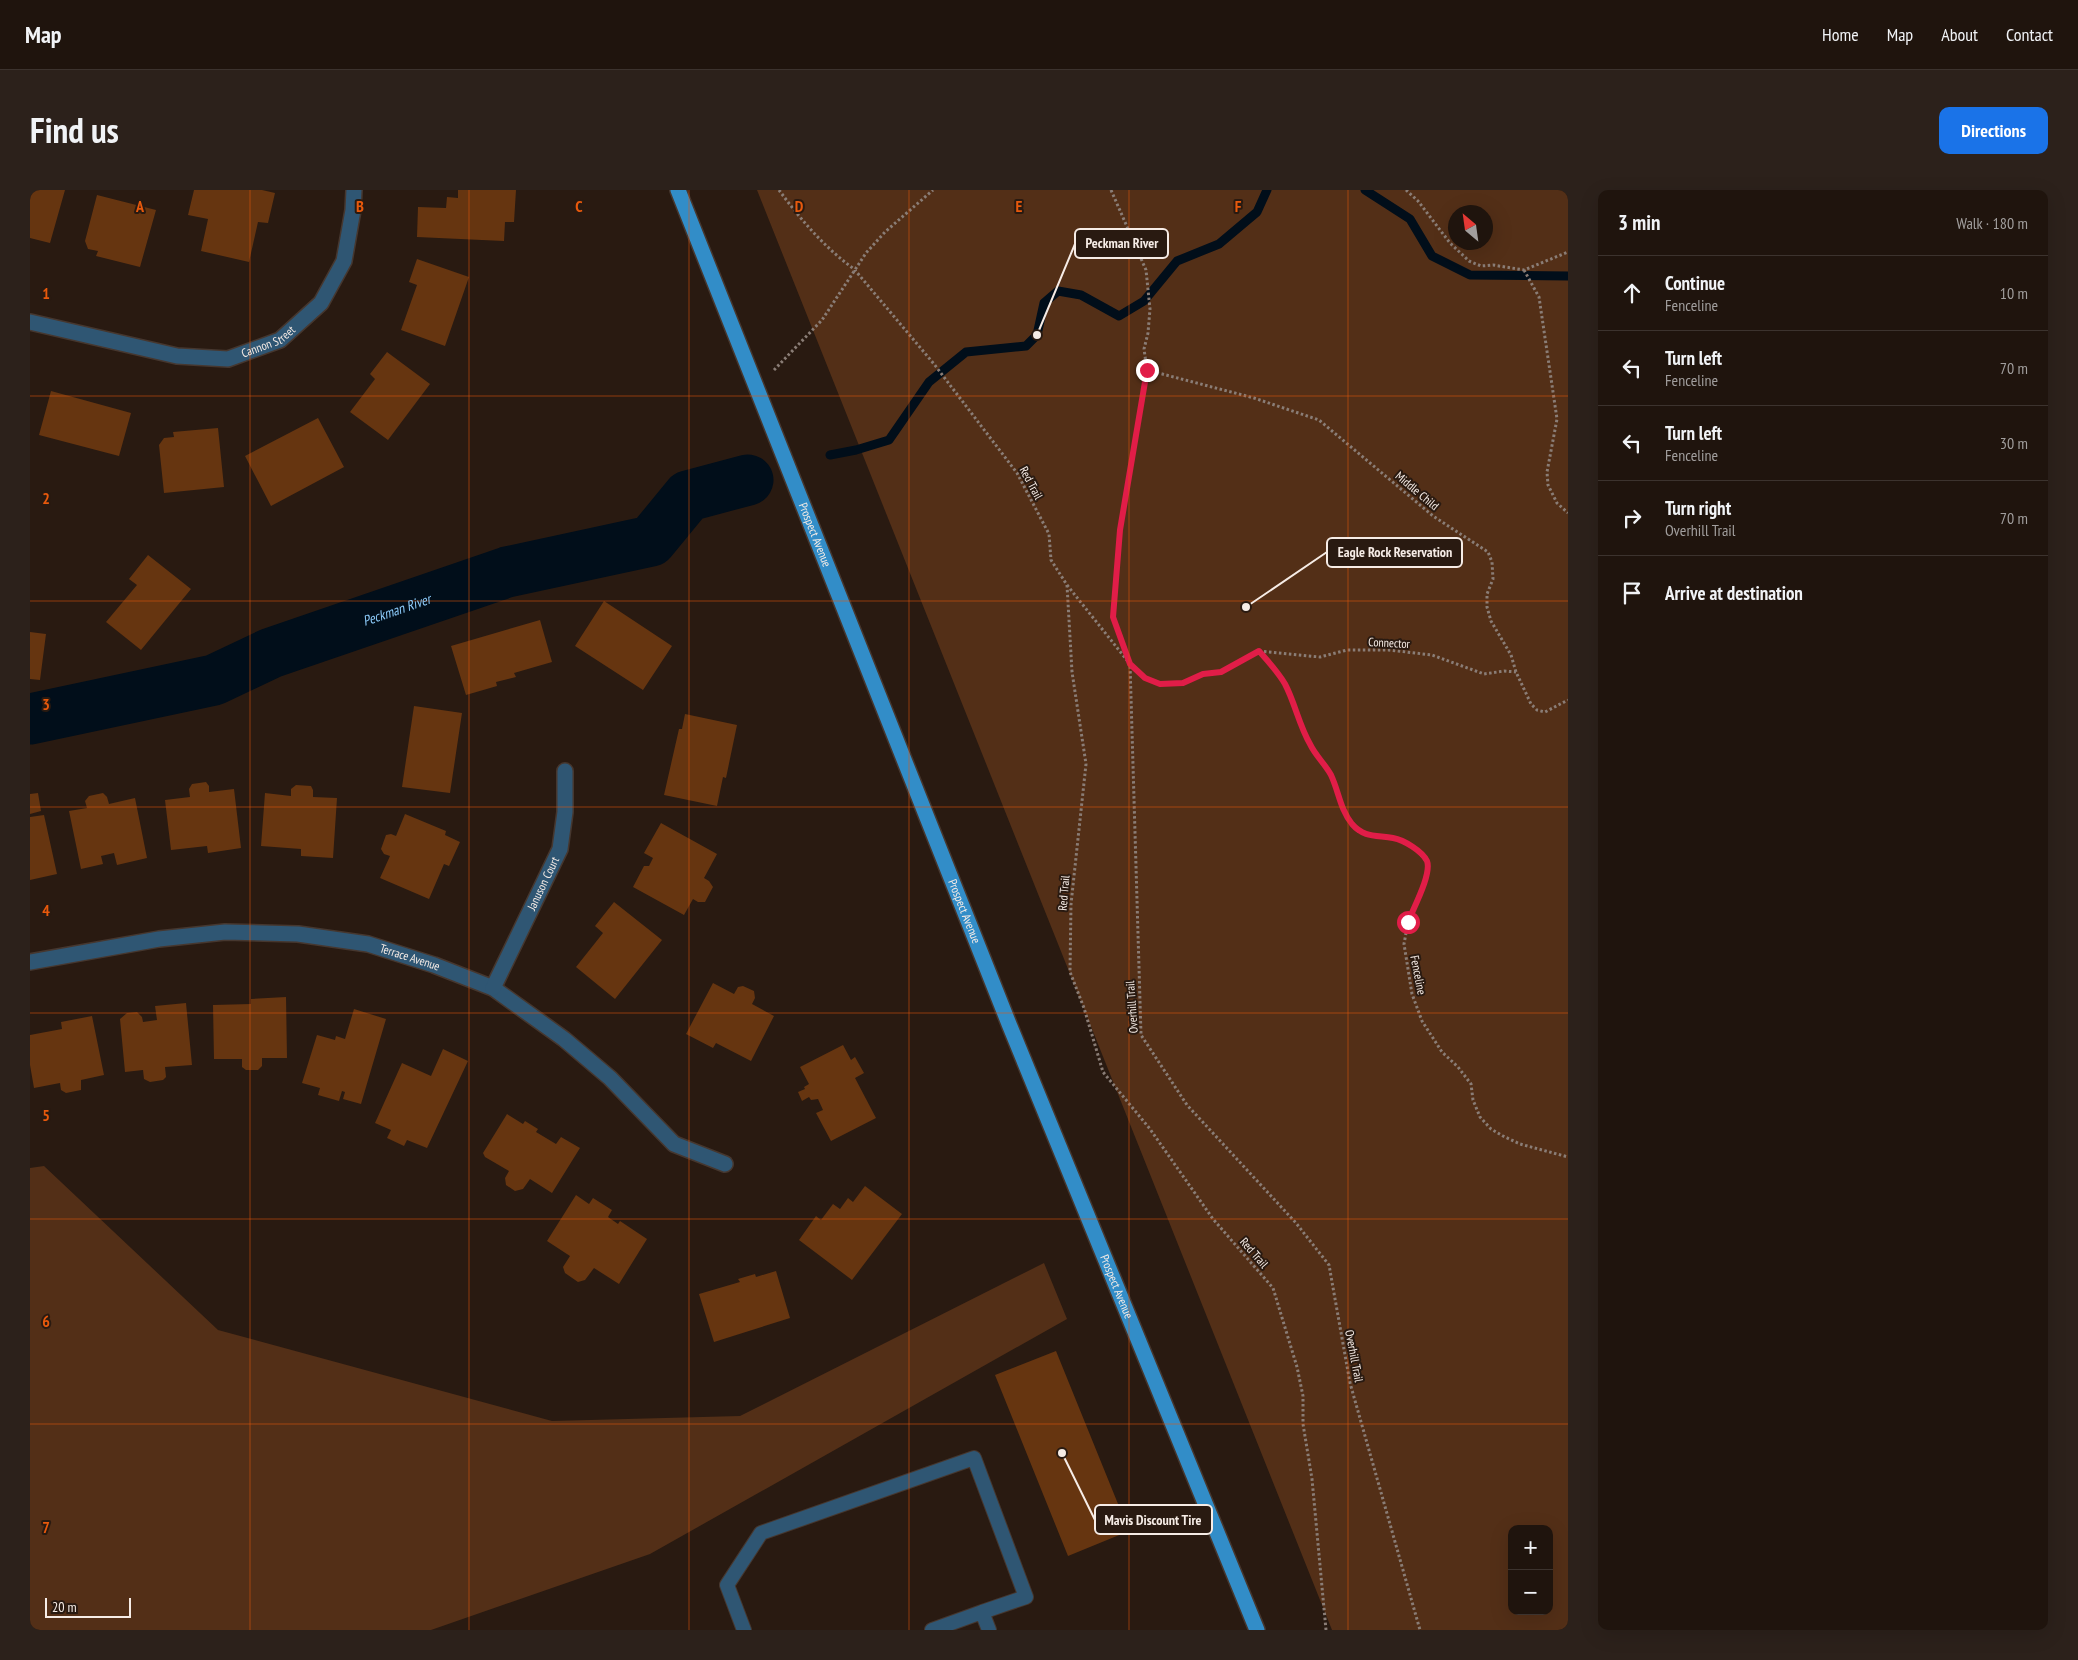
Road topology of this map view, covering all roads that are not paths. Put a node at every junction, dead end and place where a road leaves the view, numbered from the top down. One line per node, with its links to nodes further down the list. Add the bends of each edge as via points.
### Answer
1 (354, 190): 3 (street, Cannon Street, via 344,261 321,303 280,340 228,359 177,356)
2 (678, 190): 12 (main road, Prospect Avenue, via 1006,1015)
3 (30, 322)
4 (565, 771): 6 (street, Januson Court, via 565,812 560,848)
5 (30, 962): 6 (street, Terrace Avenue, via 225,932 298,934 368,944)
6 (493, 988): 7 (street, Terrace Avenue, via 564,1039 610,1078 674,1144)
7 (725, 1164)
8 (982, 1612): 9 (lane, via 1026,1597 974,1458 761,1533 727,1585); 10 (lane); 11 (lane)
9 (744, 1630)
10 (932, 1630)
11 (989, 1630)
12 (1257, 1630)

